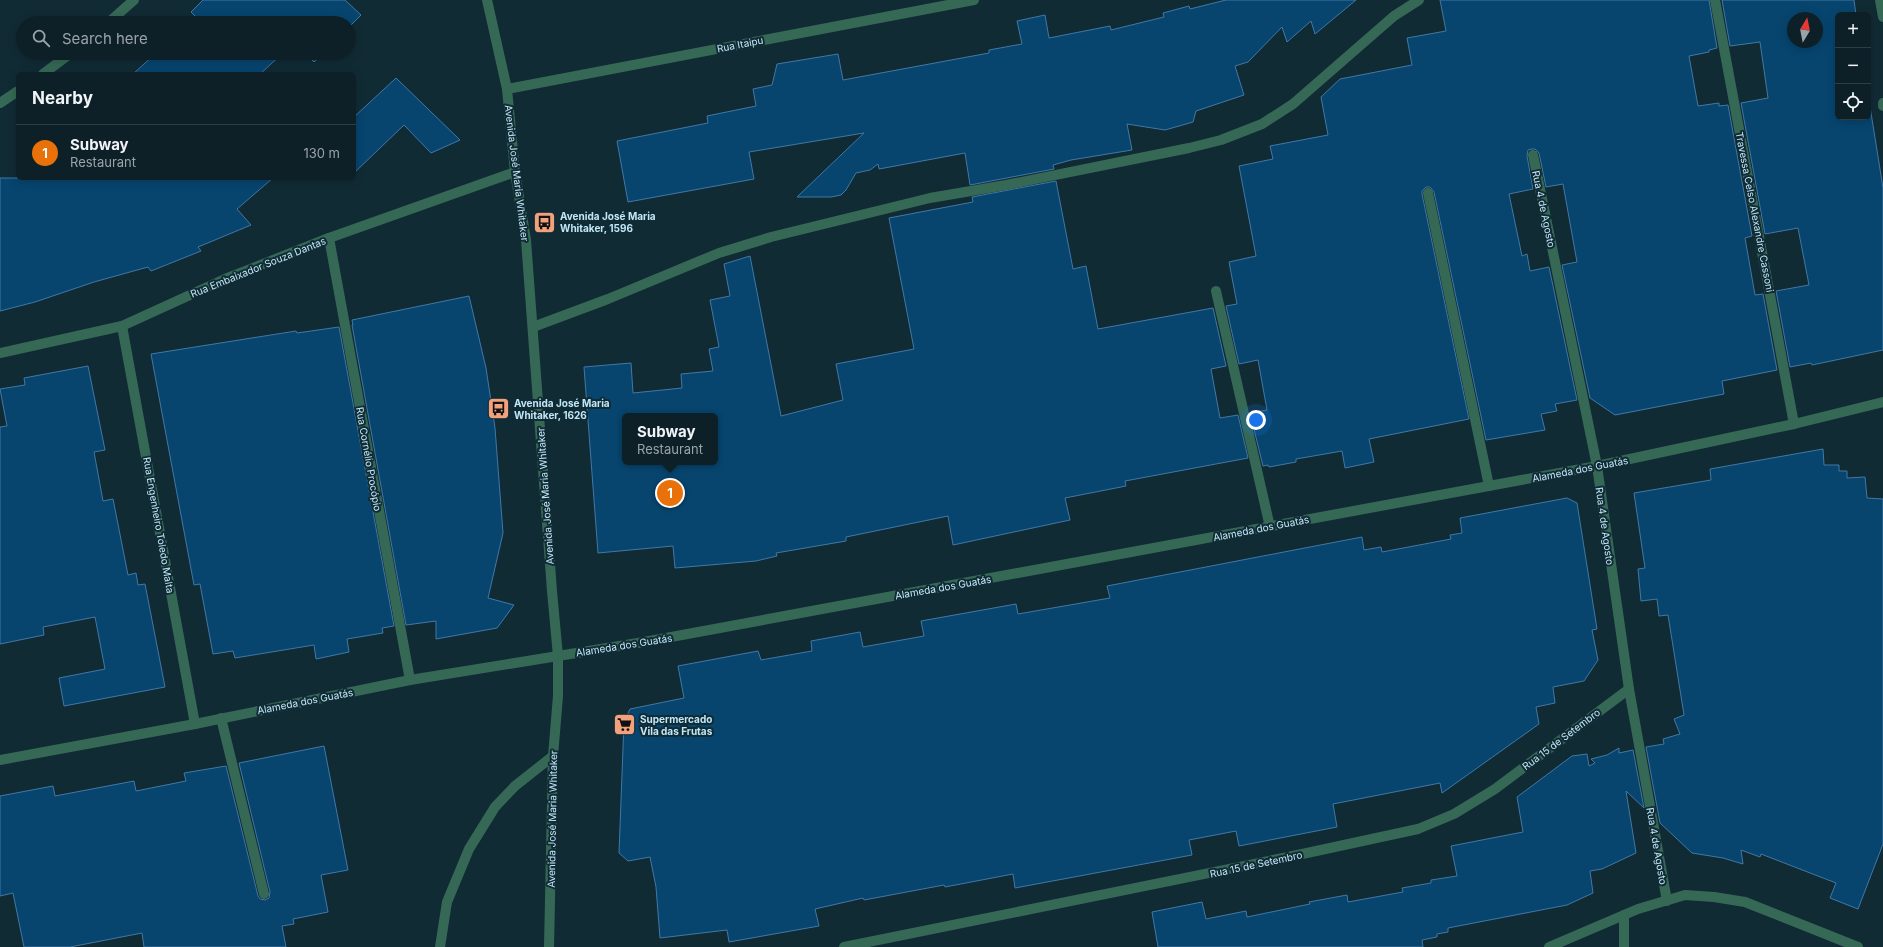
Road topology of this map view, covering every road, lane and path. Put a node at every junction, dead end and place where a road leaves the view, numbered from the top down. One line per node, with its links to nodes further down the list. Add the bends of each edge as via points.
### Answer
1 (134, 0): 7 (street)
2 (487, 0): 11 (street, Avenida José Maria Whitaker)
3 (974, 0): 11 (street, Rua Itaipu)
4 (1419, 0): 20 (street, via 1394,16 1293,104 1262,124 1222,140 1006,185 930,198 771,237 719,253 608,299)
5 (1715, 0): 23 (street, Travessa Celso Alexandre Cassoni)
6 (1880, 0): 8 (street)
7 (116, 16)
8 (1883, 18)
9 (62, 60): 10 (street)
10 (46, 72)
11 (507, 89): 15 (street, Avenida José Maria Whitaker)
12 (16, 92): 13 (street)
13 (0, 103)
14 (1532, 154): 24 (street, Rua 4 de Agosto)
15 (515, 172): 17 (street, Rua Embaixador Souza Dantas); 20 (street, Avenida José Maria Whitaker, via 526,240)
16 (1428, 193): 25 (street)
17 (328, 238): 19 (street, Rua Embaixador Souza Dantas, via 225,279); 28 (street, Rua Cornélio Procópio)
18 (1216, 291): 26 (street)
19 (122, 326): 21 (street, Rua Embaixador Souza Dantas); 31 (street, Rua Engenheiro Toledo Malta)
20 (532, 326): 27 (street, Avenida José Maria Whitaker)
21 (0, 353)
22 (1883, 402): 23 (street, Alameda dos Guatás)
23 (1794, 424): 24 (street, Alameda dos Guatás)
24 (1597, 466): 25 (street, Alameda dos Guatás); 29 (street, Rua 4 de Agosto)
25 (1489, 486): 26 (street, Alameda dos Guatás)
26 (1270, 527): 27 (street, Alameda dos Guatás)
27 (558, 656): 28 (street, Alameda dos Guatás); 32 (street, Avenida José Maria Whitaker)
28 (410, 680): 30 (street, Alameda dos Guatás)
29 (1629, 689): 35 (street, Rua 4 de Agosto); 39 (street, Rua 15 de Setembro, via 1495,789 1454,814 1418,829)
30 (222, 718): 31 (street, Alameda dos Guatás); 34 (street)
31 (195, 724): 33 (street, Alameda dos Guatás)
32 (553, 756): 37 (street, via 515,786 495,807 469,849 447,902); 38 (street, Avenida José Maria Whitaker)
33 (0, 760)
34 (264, 894)
35 (1667, 901): 36 (street); 42 (street, via 1684,895 1745,902)
36 (1624, 915): 40 (street); 41 (street)
37 (440, 947)
38 (549, 947)
39 (844, 947)
40 (1549, 947)
41 (1624, 947)
42 (1858, 947)

